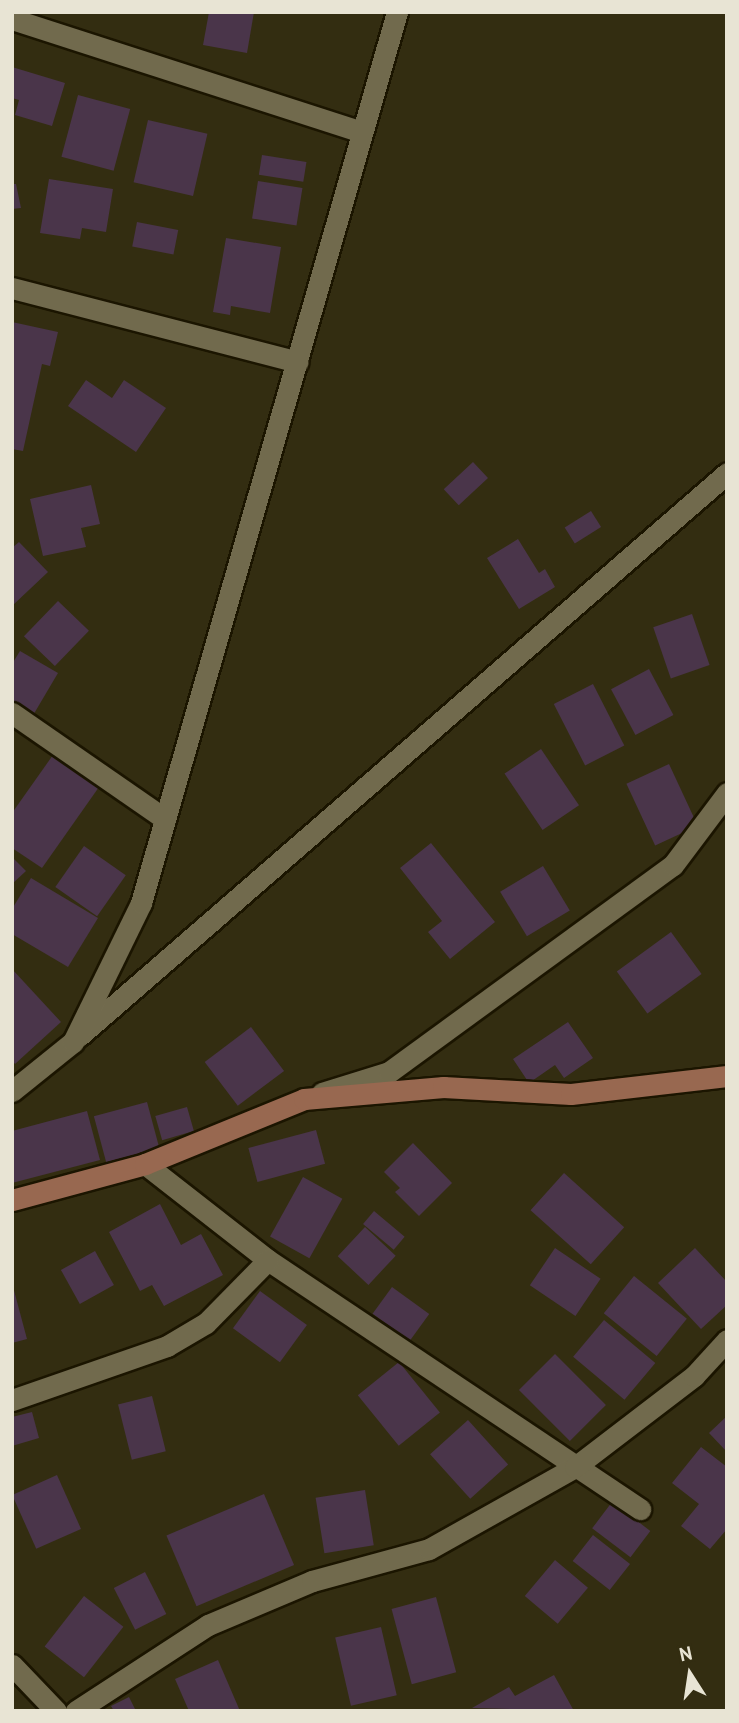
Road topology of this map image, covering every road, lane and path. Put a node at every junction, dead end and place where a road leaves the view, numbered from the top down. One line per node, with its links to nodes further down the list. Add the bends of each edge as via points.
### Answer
1 (397, 12): 3 (street)
2 (12, 19): 3 (street)
3 (361, 132): 5 (street)
4 (12, 288): 5 (street)
5 (298, 362): 9 (street)
6 (727, 473): 10 (street)
7 (12, 713): 9 (street)
8 (727, 793): 13 (street, via 673,865 389,1072)
9 (165, 819): 10 (street, via 141,903)
10 (73, 1042): 12 (street)
11 (727, 1076): 13 (street, via 571,1094 443,1087)
12 (12, 1091)
13 (304, 1099): 14 (street)
14 (145, 1164): 15 (street); 16 (street)
15 (12, 1200)
16 (268, 1260): 18 (street, via 205,1323 167,1346); 19 (street)
17 (727, 1340): 19 (street, via 694,1376)
18 (12, 1400)
19 (575, 1466): 20 (street); 23 (street, via 429,1549 312,1581 208,1625)
20 (640, 1509)
21 (12, 1665): 22 (street)
22 (57, 1711)
23 (76, 1711)

